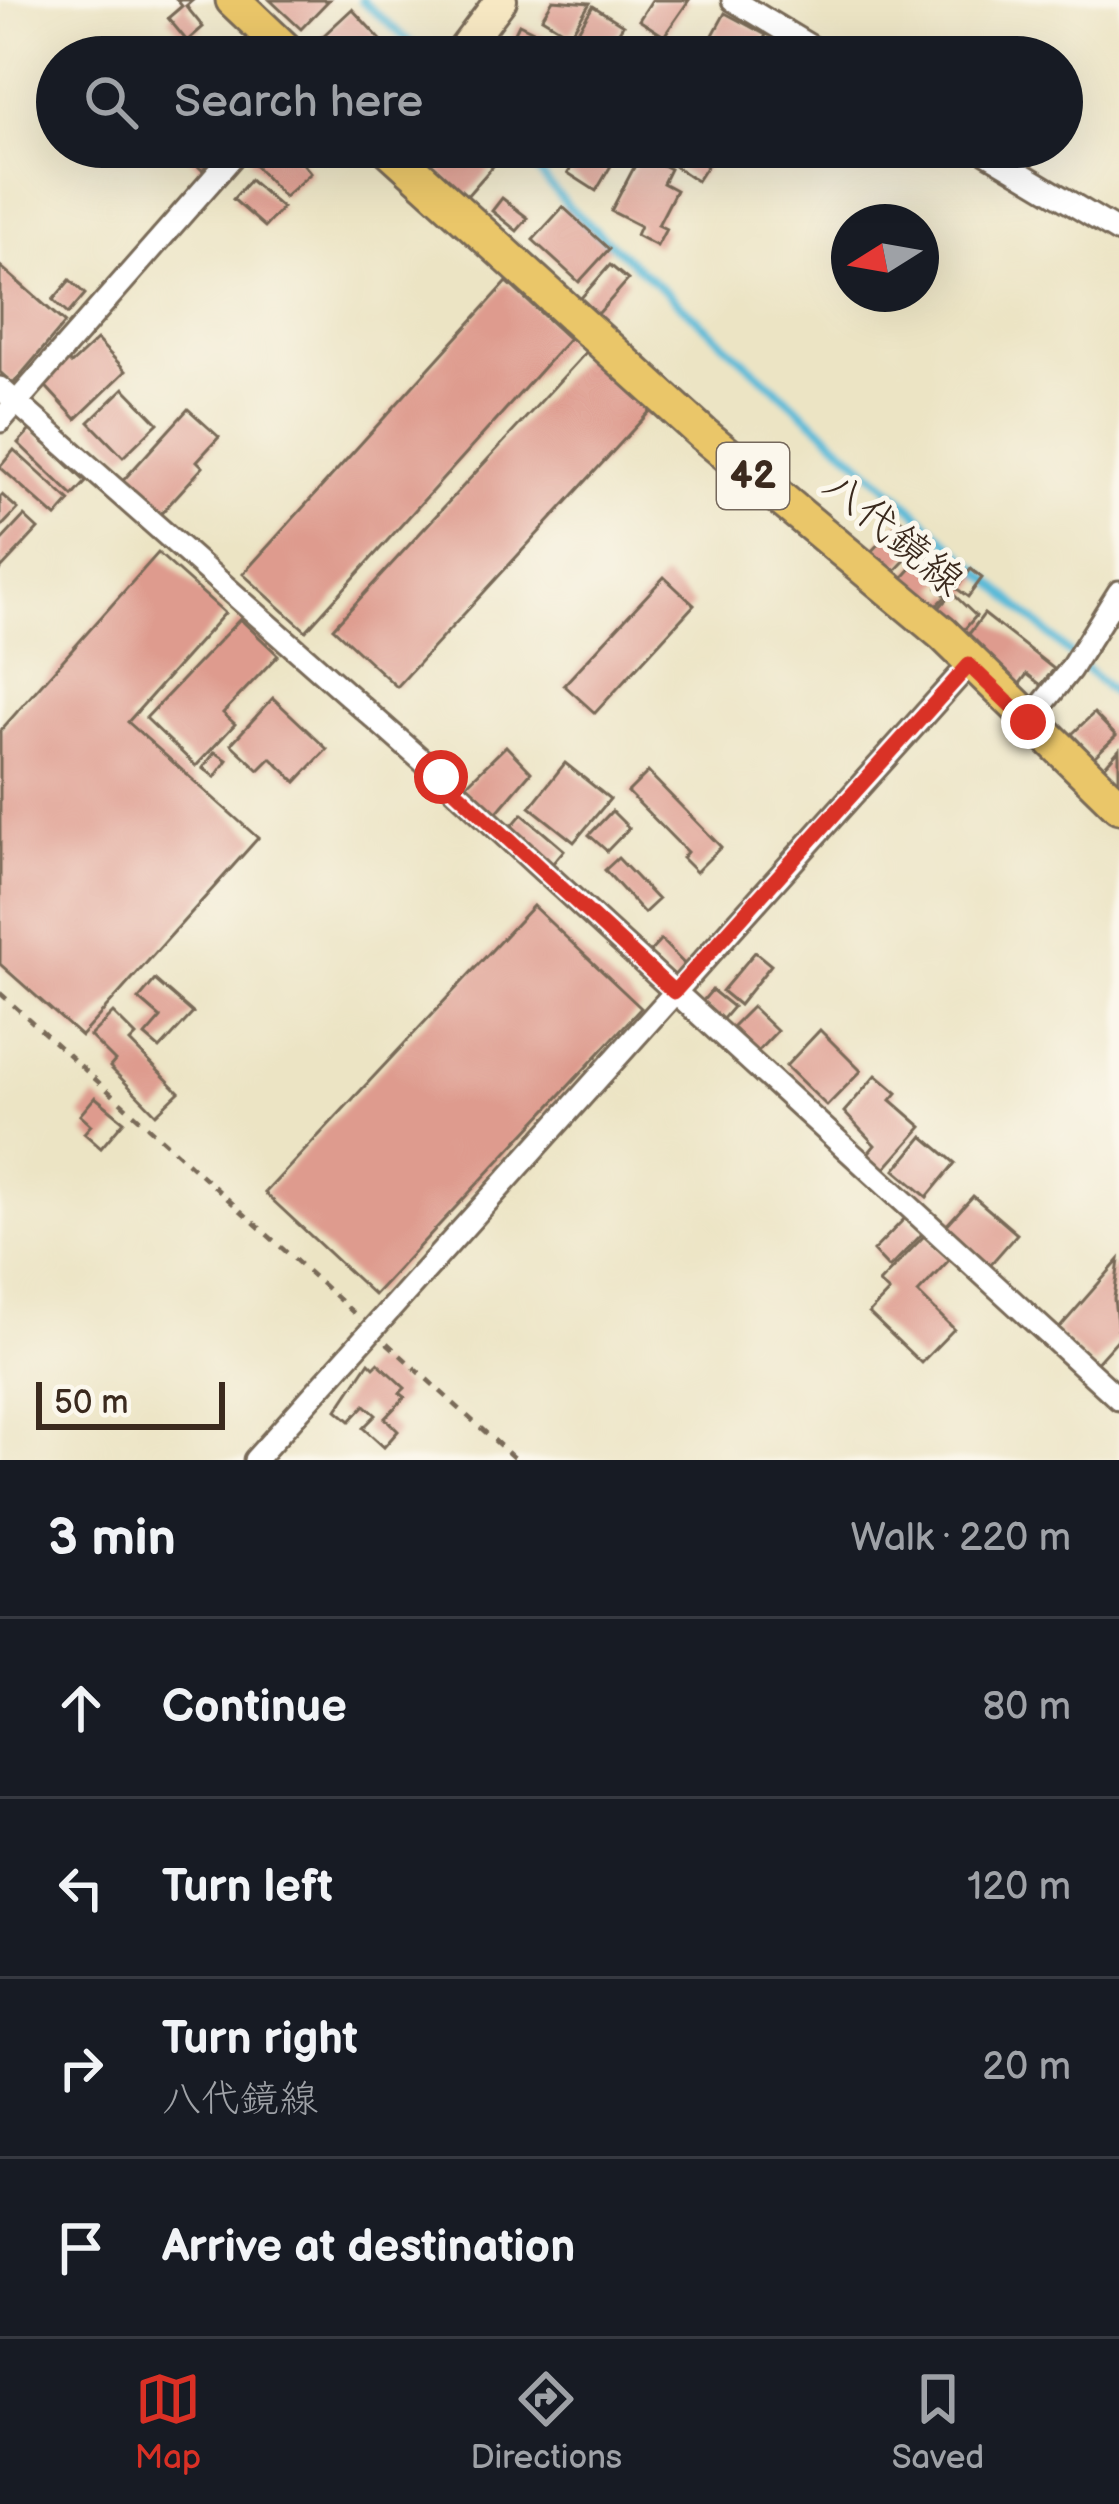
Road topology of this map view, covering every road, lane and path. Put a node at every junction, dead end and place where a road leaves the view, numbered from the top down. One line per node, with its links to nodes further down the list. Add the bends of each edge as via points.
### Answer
1 (233, 0): 4 (main road)
2 (501, 0): 5 (street)
3 (733, 0): 6 (street)
4 (270, 36)
5 (474, 36)
6 (793, 36)
7 (221, 168): 11 (street)
8 (410, 168): 14 (main road, 八代鏡線 / 42)
9 (1012, 168): 10 (street)
10 (1119, 232)
11 (8, 395): 12 (street); 17 (street)
12 (0, 421)
13 (1119, 592): 15 (street)
14 (969, 665): 15 (main road, 八代鏡線 / 42); 17 (street)
15 (1028, 722): 16 (main road, 八代鏡線 / 42)
16 (1119, 806)
17 (674, 992): 19 (street); 20 (street)
18 (0, 994): 19 (path)
19 (372, 1329): 21 (street); 22 (path)
20 (1119, 1400)
21 (255, 1460)
22 (516, 1460)

